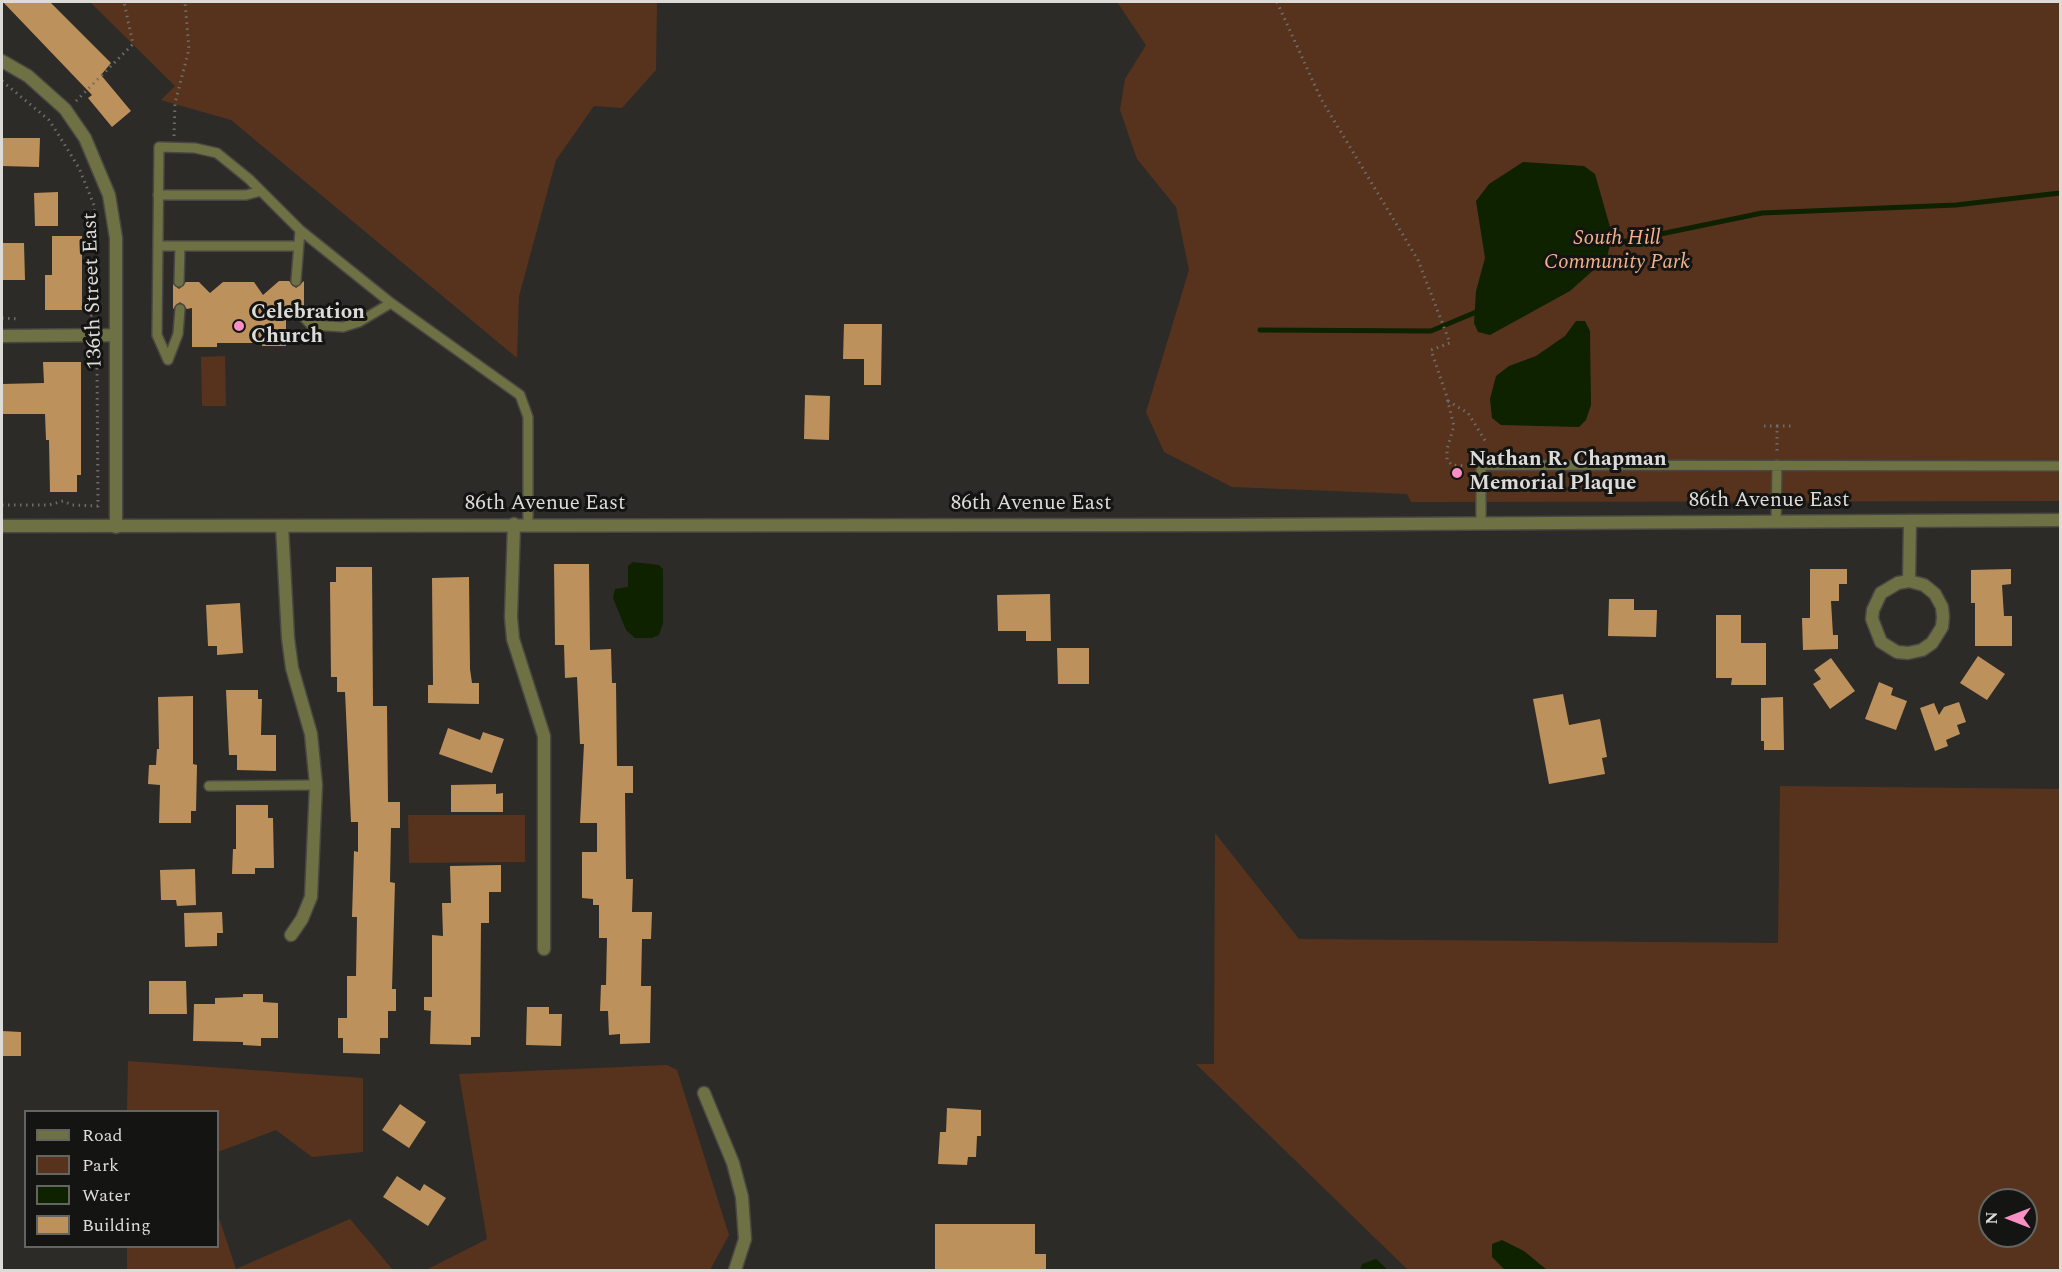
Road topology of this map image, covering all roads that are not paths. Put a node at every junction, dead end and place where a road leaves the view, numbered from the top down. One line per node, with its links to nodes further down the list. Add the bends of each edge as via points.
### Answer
1 (2, 61): 13 (street, 136th Street East, via 28,76 66,111 85,138 103,177 114,215)
2 (261, 191): 3 (lane, via 246,195); 3 (lane, via 217,153 159,147); 4 (lane)
3 (158, 195): 5 (lane)
4 (300, 230): 7 (lane); 10 (lane)
5 (158, 246): 6 (lane); 11 (lane, via 157,335 168,360 178,334)
6 (180, 246): 7 (lane); 9 (lane)
7 (298, 246): 8 (lane)
8 (296, 281)
9 (179, 282)
10 (391, 303): 12 (lane, via 343,327 311,325); 22 (lane, via 520,395 528,417)
11 (180, 309)
12 (296, 309)
13 (116, 335): 14 (street); 25 (street, 136th Street East)
14 (2, 336)
15 (1777, 465): 16 (lane); 19 (lane); 20 (lane, via 1481,465)
16 (2061, 466)
17 (2061, 520): 18 (street, 86th Avenue East)
18 (1910, 521): 19 (street, 86th Avenue East); 26 (street)
19 (1776, 522): 20 (street, 86th Avenue East)
20 (1481, 523): 22 (street, 86th Avenue East)
21 (514, 524): 22 (street, 86th Avenue East); 24 (street, 86th Avenue East); 30 (street, via 513,639 544,736)
22 (528, 524)
23 (2, 526): 25 (street, 86th Avenue East)
24 (282, 526): 25 (street, 86th Avenue East); 27 (street, via 288,638 292,668 311,734)
25 (116, 527)
26 (1909, 581): 26 (street, via 1924,585 1935,594 1944,617 1932,643 1908,653 1897,652 1881,642 1872,619 1881,593)
27 (316, 785): 28 (lane); 29 (street, via 311,897)
28 (209, 786)
29 (291, 935)
30 (543, 949)
31 (704, 1093): 32 (street, via 733,1163 742,1197 745,1239)
32 (735, 1270)

